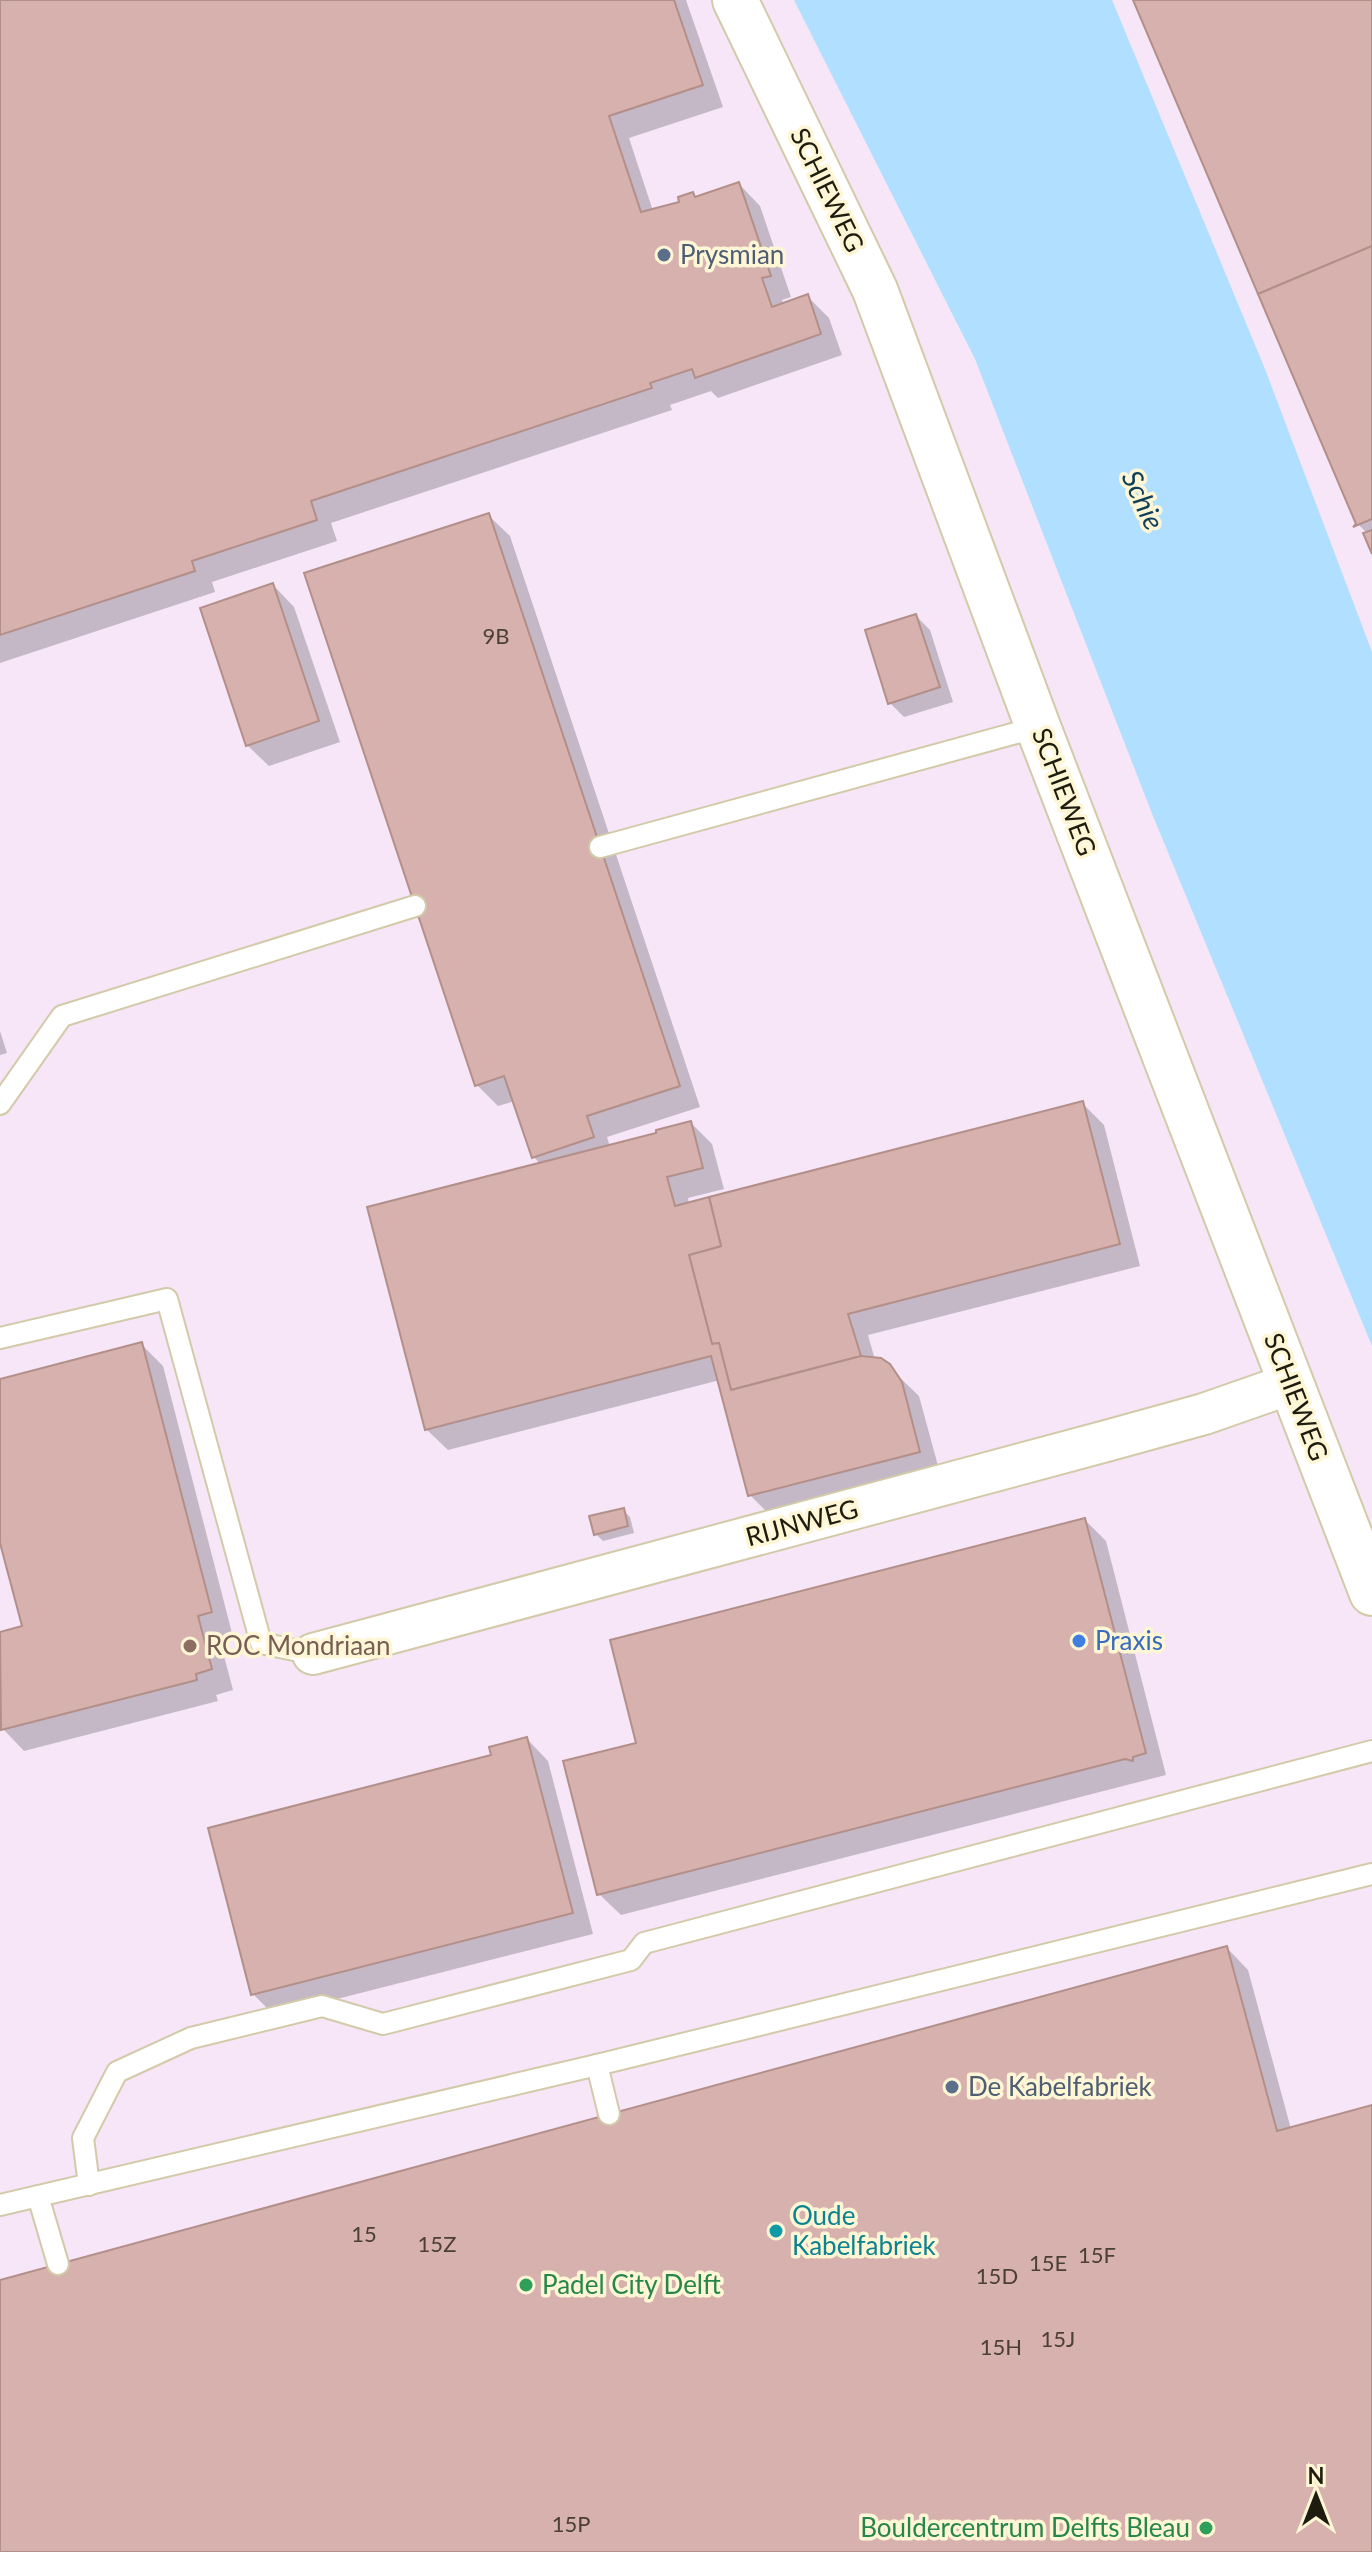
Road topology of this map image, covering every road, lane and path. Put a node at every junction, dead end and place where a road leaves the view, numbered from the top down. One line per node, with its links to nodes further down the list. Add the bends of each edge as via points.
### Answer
1 (735, 0): 2 (street, SCHIEWEG, via 875,290)
2 (1038, 727): 3 (lane); 7 (street, SCHIEWEG)
3 (600, 847)
4 (415, 906): 5 (lane, via 62,1016)
5 (0, 1104)
6 (0, 1338): 9 (lane, via 167,1299 261,1643)
7 (1290, 1384): 8 (street, SCHIEWEG); 9 (street, RIJNWEG, via 1123,1437)
8 (1372, 1593)
9 (313, 1654)
10 (1372, 1751): 14 (lane, via 644,1943 631,1960 383,2024 322,2006 191,2038 117,2072 83,2138)
11 (1372, 1874): 12 (lane)
12 (597, 2065): 13 (lane); 14 (lane)
13 (609, 2114)
14 (89, 2185): 15 (lane)
15 (38, 2196): 16 (lane); 17 (lane)
16 (0, 2205)
17 (58, 2264)

